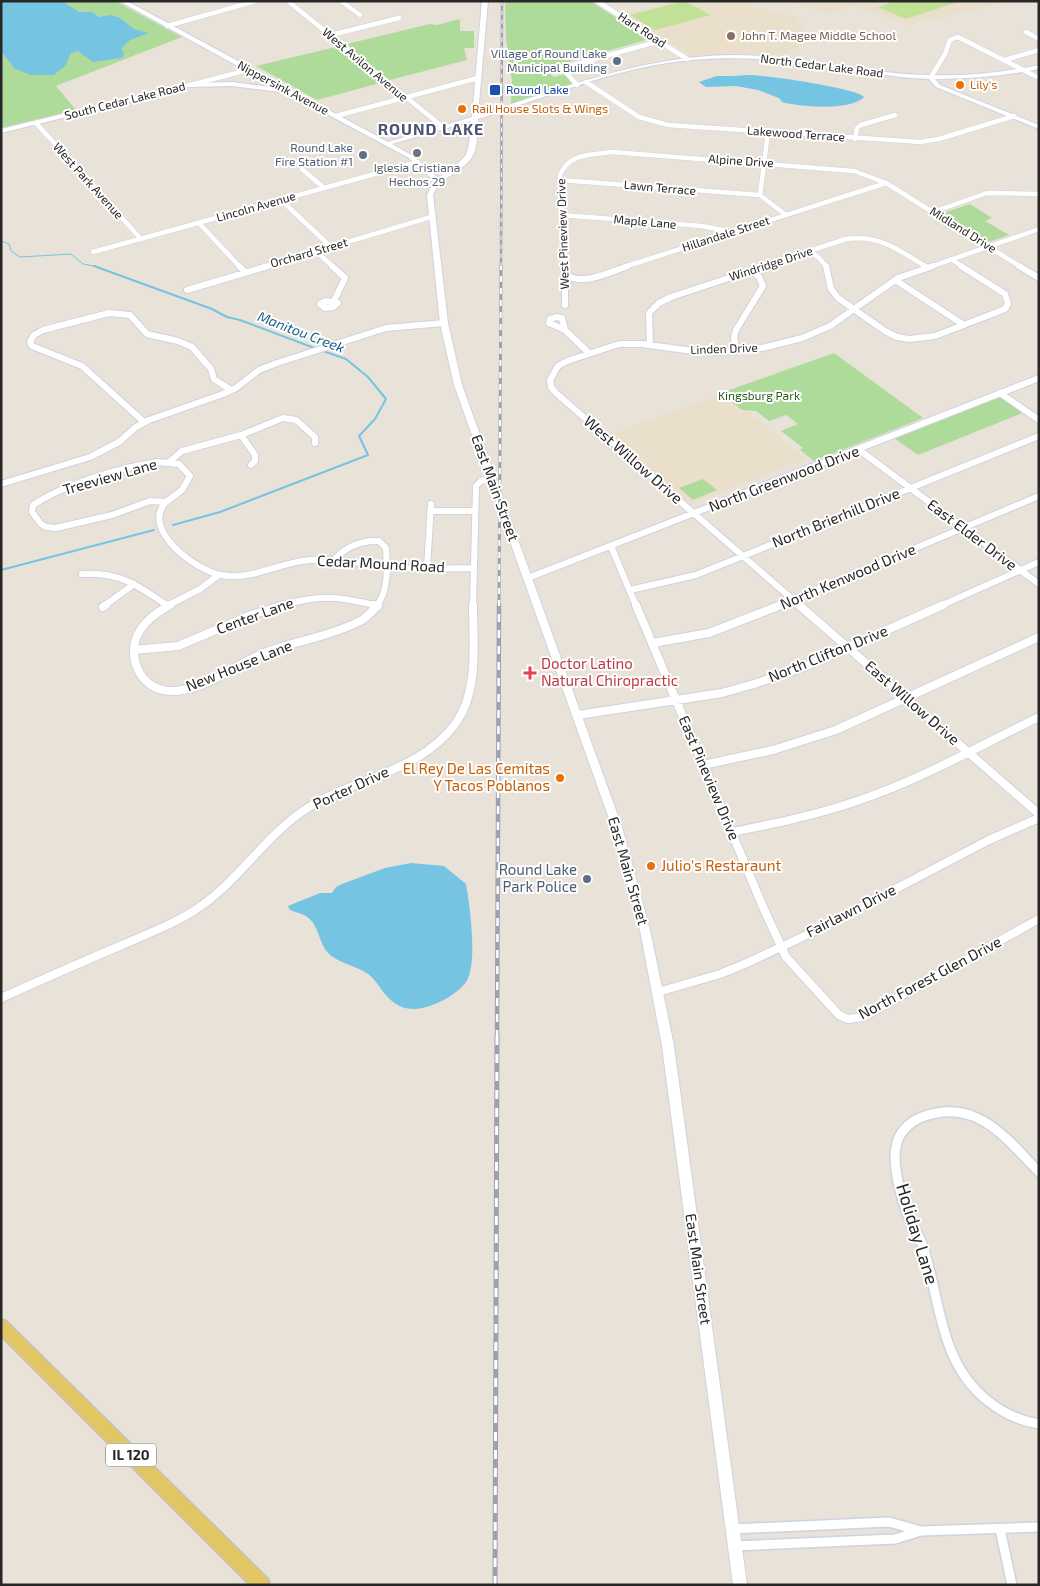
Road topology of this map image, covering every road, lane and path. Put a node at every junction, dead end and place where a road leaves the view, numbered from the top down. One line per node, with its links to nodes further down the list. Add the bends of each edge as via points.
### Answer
1 (122, 1): 9 (main road, Nippersink Avenue)
2 (256, 1): 9 (street)
3 (288, 1): 11 (street, West Avilon Avenue)
4 (342, 1): 7 (street)
5 (485, 1): 22 (main road)
6 (597, 1): 13 (street, Hart Road)
7 (360, 15)
8 (399, 18): 11 (street)
9 (167, 26): 18 (main road, Nippersink Avenue)
10 (1026, 32): 12 (street)
11 (331, 36): 29 (street, West Avilon Avenue)
12 (1039, 39)
13 (660, 41): 15 (street, Hart Road); 26 (street, via 562,68)
14 (1039, 50): 16 (street)
15 (687, 59): 20 (main road, North Cedar Lake Road, via 733,56 785,59); 24 (main road, North Cedar Lake Road, via 635,67)
16 (1005, 60): 19 (street); 21 (street, via 958,37 950,40)
17 (1039, 67): 19 (main road, North Cedar Lake Road)
18 (248, 70): 25 (street, South Cedar Lake Road); 28 (main road, Nippersink Avenue)
19 (1023, 70): 21 (main road, North Cedar Lake Road, via 965,77); 23 (street)
20 (908, 76): 21 (main road, North Cedar Lake Road); 27 (main road, North Cedar Lake Road)
21 (931, 77): 27 (main road)
22 (478, 78): 29 (street); 33 (main road)
23 (1039, 78)
24 (586, 82): 26 (main road, North Cedar Lake Road); 38 (street, Lakewood Terrace, via 646,121)
25 (189, 85): 28 (main road, via 232,84); 34 (main road, South Cedar Lake Road)
26 (577, 85): 33 (main road, North Cedar Lake Road)
27 (938, 86): 32 (main road, North Cedar Lake Road)
28 (292, 92): 31 (main road, Nippersink Avenue)
29 (403, 98): 31 (street); 36 (street, West Avilon Avenue)
30 (895, 115): 39 (street, via 861,125)
31 (336, 116): 40 (main road, Nippersink Avenue)
32 (1014, 116): 35 (main road, North Cedar Lake Road); 39 (street, Lakewood Terrace, via 930,141)
33 (475, 119): 36 (main road, North Cedar Lake Road); 45 (main road, via 471,155)
34 (36, 123): 37 (main road, South Cedar Lake Road); 61 (street, West Park Avenue)
35 (1039, 127)
36 (444, 128): 40 (main road, North Cedar Lake Road)
37 (1, 131)
38 (768, 132): 39 (street, Lakewood Terrace); 43 (street)
39 (855, 138)
40 (387, 144): 42 (main road, Nippersink Avenue)
41 (592, 153): 43 (street, Alpine Drive, via 624,152); 47 (street, West Pineview Drive, via 564,165)
42 (418, 162): 46 (main road, Nippersink Avenue); 50 (street, Lincoln Avenue)
43 (764, 163): 49 (street, Alpine Drive, via 844,169); 52 (street)
44 (302, 169): 50 (street)
45 (455, 170): 46 (main road); 48 (main road)
46 (426, 171): 48 (main road, Nippersink Avenue)
47 (560, 180): 52 (street, Lawn Terrace); 55 (street, West Pineview Drive)
48 (438, 181): 57 (main road, East Main Street, via 430,195)
49 (886, 183): 54 (street, Midland Drive); 56 (street, Hillandale Street)
50 (324, 188): 53 (street, Lincoln Avenue)
51 (1039, 194): 54 (street, via 987,193)
52 (760, 195): 56 (street)
53 (281, 200): 58 (street, Lincoln Avenue); 62 (street)
54 (933, 212): 63 (street, Midland Drive)
55 (561, 215): 60 (street, Maple Lane, via 702,226); 71 (street, West Pineview Drive)
56 (786, 215): 60 (street, Hillandale Street)
57 (431, 217): 62 (street, Orchard Street); 78 (main road, East Main Street)
58 (199, 223): 61 (street, Lincoln Avenue); 70 (street)
59 (1039, 229): 63 (street, Linden Drive)
60 (728, 234): 71 (street, Hillandale Street, via 587,279 574,280)
61 (141, 239): 66 (street, Lincoln Avenue)
62 (330, 246): 64 (street, Orchard Street)
63 (988, 246): 67 (street, Linden Drive); 72 (street, Midland Drive)
64 (316, 251): 70 (street, Orchard Street); 75 (street, via 344,278)
65 (810, 251): 68 (street, Windridge Drive, via 858,236 871,237 888,242); 69 (street, Windridge Drive); 77 (street, via 828,266 836,296)
66 (93, 252)
67 (951, 259): 68 (street, Linden Drive); 79 (street, via 1008,299 1005,309)
68 (927, 268): 73 (street, Linden Drive)
69 (751, 270): 81 (street, Windridge Drive, via 660,302 648,314 652,334); 82 (street, via 763,286 736,330)
70 (246, 272): 74 (street, Orchard Street)
71 (566, 275): 76 (street, West Pineview Drive)
72 (1037, 276)
73 (895, 280): 77 (street, Linden Drive); 79 (street)
74 (187, 290)
75 (334, 301)
76 (565, 305)
77 (853, 309): 79 (street, via 889,334 909,340 932,338); 82 (street, Linden Drive, via 830,326 802,338)
78 (444, 323): 85 (street, via 386,328 259,370); 98 (main road, East Main Street, via 458,385)
79 (964, 325)
80 (565, 330): 83 (street)
81 (650, 346): 82 (street, Linden Drive, via 693,351); 83 (street, Linden Drive, via 619,344)
82 (737, 351)
83 (589, 354): 87 (street, Linden Drive, via 558,366 550,380 551,387)
84 (1039, 378): 86 (street, North Greenwood Drive)
85 (231, 390): 89 (street); 89 (street, via 214,379 192,346 147,334 130,315 117,312 96,316 34,334 30,340 32,346 82,366)
86 (1000, 393): 88 (street); 93 (street, North Greenwood Drive)
87 (572, 406): 106 (street, West Willow Drive)
88 (1039, 420)
89 (144, 422): 95 (street, via 104,451)
90 (241, 435): 92 (street, Treeview Lane, via 270,422 293,418 312,432 316,437); 94 (street, Treeview Lane, via 182,451); 96 (street, via 255,455)
91 (1039, 436): 100 (street, North Brierhill Drive)
92 (315, 443)
93 (858, 449): 100 (street, East Elder Drive); 106 (street, North Greenwood Drive)
94 (169, 462): 102 (street, via 179,464 190,476 186,486); 102 (street, Treeview Lane, via 134,467 47,496 33,505 32,512 41,524 56,528 112,515 150,501)
95 (70, 464): 97 (street); 99 (street)
96 (251, 465)
97 (74, 472)
98 (492, 478): 104 (street, Porter Drive, via 476,486); 118 (main road, East Main Street)
99 (1, 484)
100 (909, 488): 107 (street, East Elder Drive); 109 (street, North Brierhill Drive)
101 (1039, 496): 107 (street, North Kenwood Drive)
102 (167, 502): 117 (street, via 159,517 167,538 189,561)
103 (431, 504): 105 (street)
104 (475, 511): 105 (street); 114 (street, Porter Drive)
105 (429, 513): 113 (street)
106 (694, 514): 108 (street, North Greenwood Drive); 109 (street, East Willow Drive)
107 (963, 528): 115 (street, East Elder Drive); 122 (street, North Kenwood Drive)
108 (611, 546): 118 (street, North Greenwood Drive); 121 (street, East Pineview Drive)
109 (743, 556): 121 (street, North Brierhill Drive, via 696,575); 122 (street, East Willow Drive)
110 (333, 561): 112 (street, Cedar Mound Road); 112 (street, via 344,549 362,542 379,541 386,548); 117 (street, Cedar Mound Road, via 309,560 241,576)
111 (1039, 562): 115 (street, North Clifton Drive)
112 (387, 567): 113 (street, Cedar Mound Road); 125 (street, via 383,600)
113 (427, 568): 114 (street, Cedar Mound Road)
114 (474, 568): 142 (street, Porter Drive, via 472,668 468,698 440,740 409,762 307,808 200,908)
115 (1020, 571): 120 (street, East Elder Drive); 128 (street, North Clifton Drive)
116 (82, 574): 119 (street, via 106,572)
117 (219, 575): 124 (street, via 199,591)
118 (528, 578): 132 (main road, East Main Street)
119 (134, 584): 123 (street); 124 (street)
120 (1039, 584)
121 (630, 590): 127 (street, East Pineview Drive)
122 (794, 599): 127 (street, North Kenwood Drive, via 709,633); 128 (street, East Willow Drive)
123 (102, 606)
124 (168, 606): 129 (street, via 140,629)
125 (378, 606): 129 (street, Center Lane, via 347,598 306,598 251,614 178,646); 129 (street, New House Lane, via 359,622 266,653 185,689 161,690 150,686 136,667)
126 (1039, 636): 130 (street)
127 (653, 643): 131 (street, East Pineview Drive)
128 (848, 648): 130 (street, East Willow Drive); 131 (street, North Clifton Drive, via 754,684)
129 (134, 650)
130 (906, 698): 134 (street, East Willow Drive); 135 (street, via 802,742)
131 (677, 700): 132 (street, North Clifton Drive); 135 (street, East Pineview Drive)
132 (578, 715): 141 (main road, East Main Street, via 621,841)
133 (1039, 717): 134 (street)
134 (968, 752): 136 (street, East Willow Drive); 138 (street, via 868,798)
135 (703, 765): 138 (street, East Pineview Drive)
136 (1039, 814)
137 (1039, 818): 140 (street, Fairlawn Drive)
138 (732, 832): 140 (street, East Pineview Drive)
139 (1039, 919): 143 (street, North Forest Glen Drive, via 863,1016 848,1019)
140 (782, 946): 141 (street, Fairlawn Drive, via 720,974); 143 (street, East Pineview Drive, via 786,957)
141 (658, 992): 149 (main road, East Main Street, via 668,1046)
142 (1, 998)
143 (824, 1000)
144 (1039, 1172): 146 (street, Holiday Lane, via 1000,1131 987,1122 960,1112 937,1112 915,1120 896,1143 895,1152 909,1218 921,1242 947,1344 957,1368 986,1401 1006,1413)
145 (1, 1326): 154 (main road, IL 120)
146 (1039, 1424)
147 (846, 1524): 149 (street); 151 (street, via 889,1522); 152 (street)
148 (1039, 1527): 150 (street)
149 (732, 1529): 153 (main road, East Main Street)
150 (1000, 1529): 151 (street); 156 (street)
151 (921, 1531): 152 (street, via 896,1539)
152 (848, 1541): 153 (street)
153 (735, 1546): 155 (main road, East Main Street)
154 (262, 1585)
155 (740, 1585)
156 (1012, 1585)

